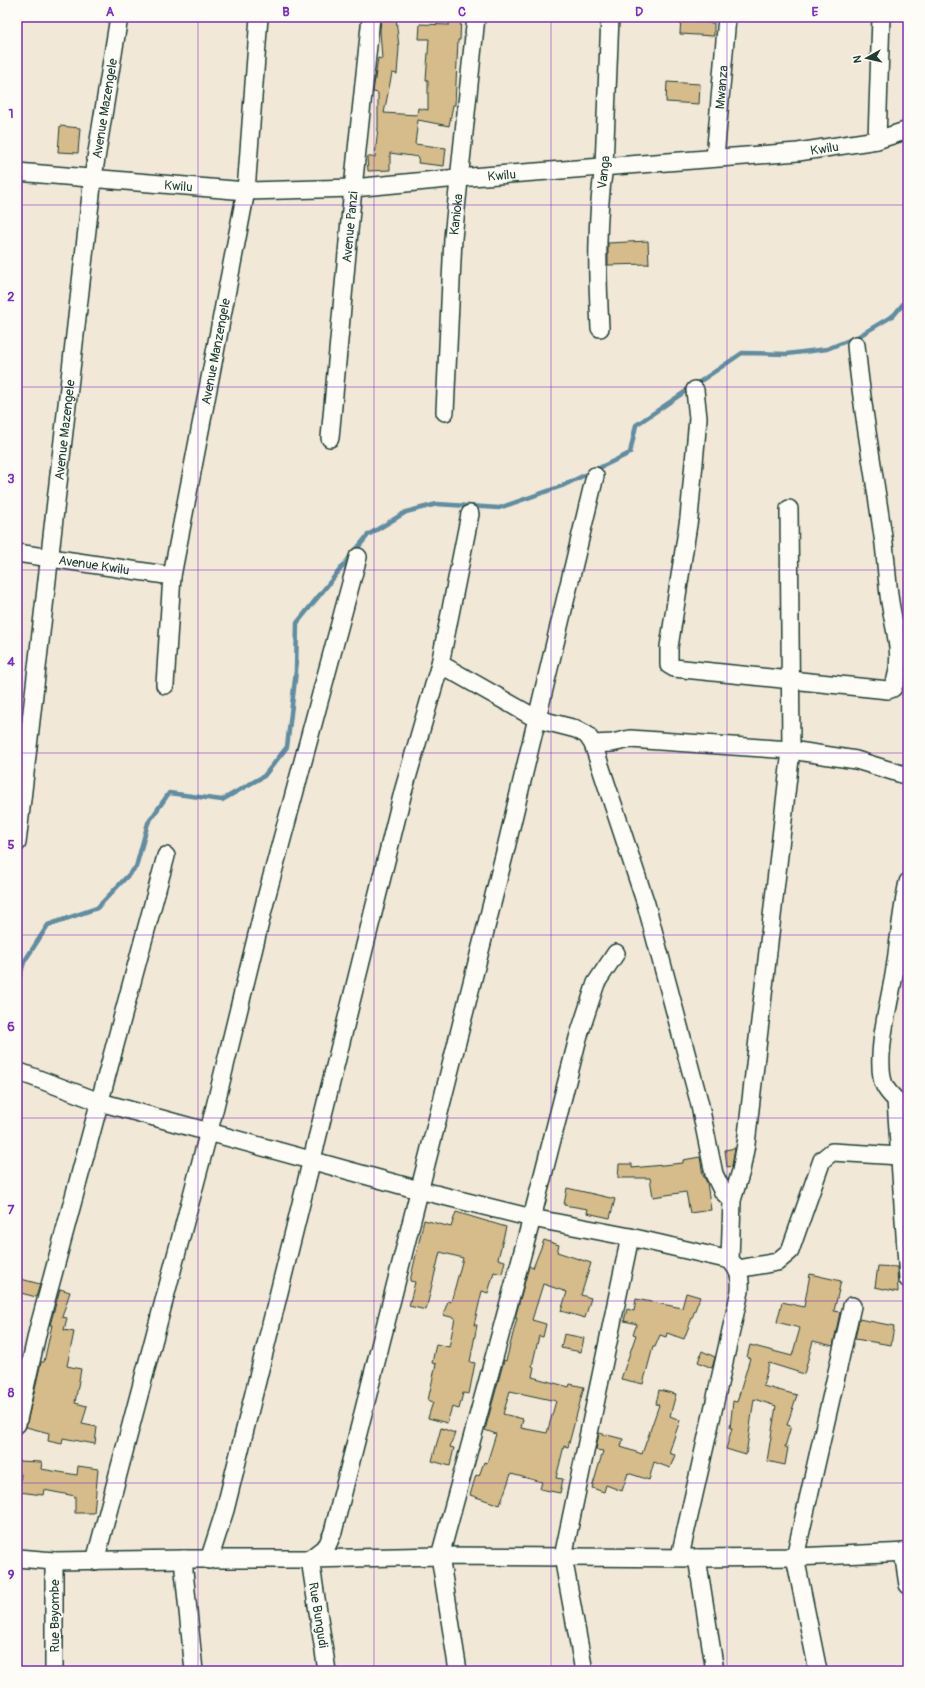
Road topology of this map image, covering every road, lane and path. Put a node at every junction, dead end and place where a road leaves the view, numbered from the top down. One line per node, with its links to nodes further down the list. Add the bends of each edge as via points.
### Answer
1 (119, 17): 13 (street, Avenue Mazengele)
2 (259, 17): 16 (street, Avenue Manzengele)
3 (371, 17): 15 (street, Avenue Panzi)
4 (476, 17): 14 (street, Kanioka)
5 (610, 17): 11 (street, Vanga)
6 (726, 17): 10 (street, Mwanza)
7 (881, 17): 9 (street)
8 (908, 130): 9 (street, Kwilu)
9 (877, 140): 10 (street, Kwilu, via 798,152)
10 (715, 158): 11 (street, Kwilu)
11 (604, 166): 14 (street, Kwilu); 17 (street, Vanga, via 600,188 596,272)
12 (17, 172): 13 (street, Kwilu)
13 (93, 178): 16 (street, Kwilu); 26 (street, Avenue Mazengele)
14 (458, 178): 15 (street, Kwilu); 20 (street, Kanioka)
15 (353, 188): 16 (street, Kwilu); 21 (street, Avenue Panzi)
16 (246, 191): 28 (street, Avenue Manzengele)
17 (600, 328)
18 (856, 345): 30 (street, via 863,416 884,545 889,597 899,642 898,677 894,688 888,690)
19 (695, 390): 30 (street, via 698,418 689,518 669,647 669,665 674,668)
20 (445, 412)
21 (330, 438)
22 (595, 476): 32 (street)
23 (789, 509): 30 (street)
24 (470, 514): 29 (street)
25 (17, 553): 26 (street, Avenue Kwilu)
26 (51, 557): 28 (street, Avenue Kwilu); 36 (street, Avenue Mazengele)
27 (358, 557): 43 (street, via 265,902)
28 (172, 576): 31 (street, Avenue Manzengele)
29 (440, 664): 32 (street); 45 (street, via 404,792)
30 (790, 679): 34 (street)
31 (165, 685)
32 (537, 719): 33 (street, via 576,729 587,735); 46 (street)
33 (593, 744): 34 (street, via 630,739); 47 (street, via 646,904 699,1102 714,1174 723,1192)
34 (791, 750): 35 (street, via 856,760); 47 (street, via 746,1144)
35 (908, 776)
36 (17, 843)
37 (166, 856): 42 (street)
38 (908, 882): 41 (street, via 901,911 881,1066 882,1079 887,1091)
39 (616, 953): 48 (street, via 596,983 578,1038)
40 (17, 1071): 42 (street)
41 (902, 1099): 44 (street)
42 (100, 1102): 43 (street); 53 (street, via 38,1330)
43 (209, 1131): 45 (street); 65 (street)
44 (900, 1156): 50 (street, via 832,1152 826,1155 790,1251 777,1262); 51 (street)
45 (313, 1160): 46 (street); 62 (street, via 225,1510)
46 (419, 1190): 48 (street); 63 (street, via 333,1532 327,1546)
47 (732, 1200): 50 (street)
48 (532, 1218): 49 (street); 55 (street)
49 (630, 1237): 50 (street); 60 (street)
50 (734, 1265): 56 (street, via 741,1280 740,1291)
51 (908, 1279)
52 (852, 1306): 57 (street)
53 (17, 1424)
54 (906, 1552): 57 (street); 66 (street)
55 (440, 1556): 60 (street); 63 (street); 70 (street)
56 (680, 1556): 60 (street); 61 (street)
57 (795, 1557): 61 (street); 73 (street)
58 (17, 1558): 64 (street)
59 (184, 1558): 62 (street); 65 (street); 68 (street)
60 (563, 1558): 71 (street)
61 (697, 1558): 72 (street)
62 (209, 1560): 63 (street)
63 (310, 1560): 69 (street, Rue Bungudi)
64 (54, 1561): 65 (street); 67 (street, Rue Bayombe)
65 (95, 1561)
66 (908, 1585)
67 (54, 1671)
68 (194, 1671)
69 (327, 1671)
70 (458, 1671)
71 (584, 1671)
72 (715, 1671)
73 (818, 1671)

